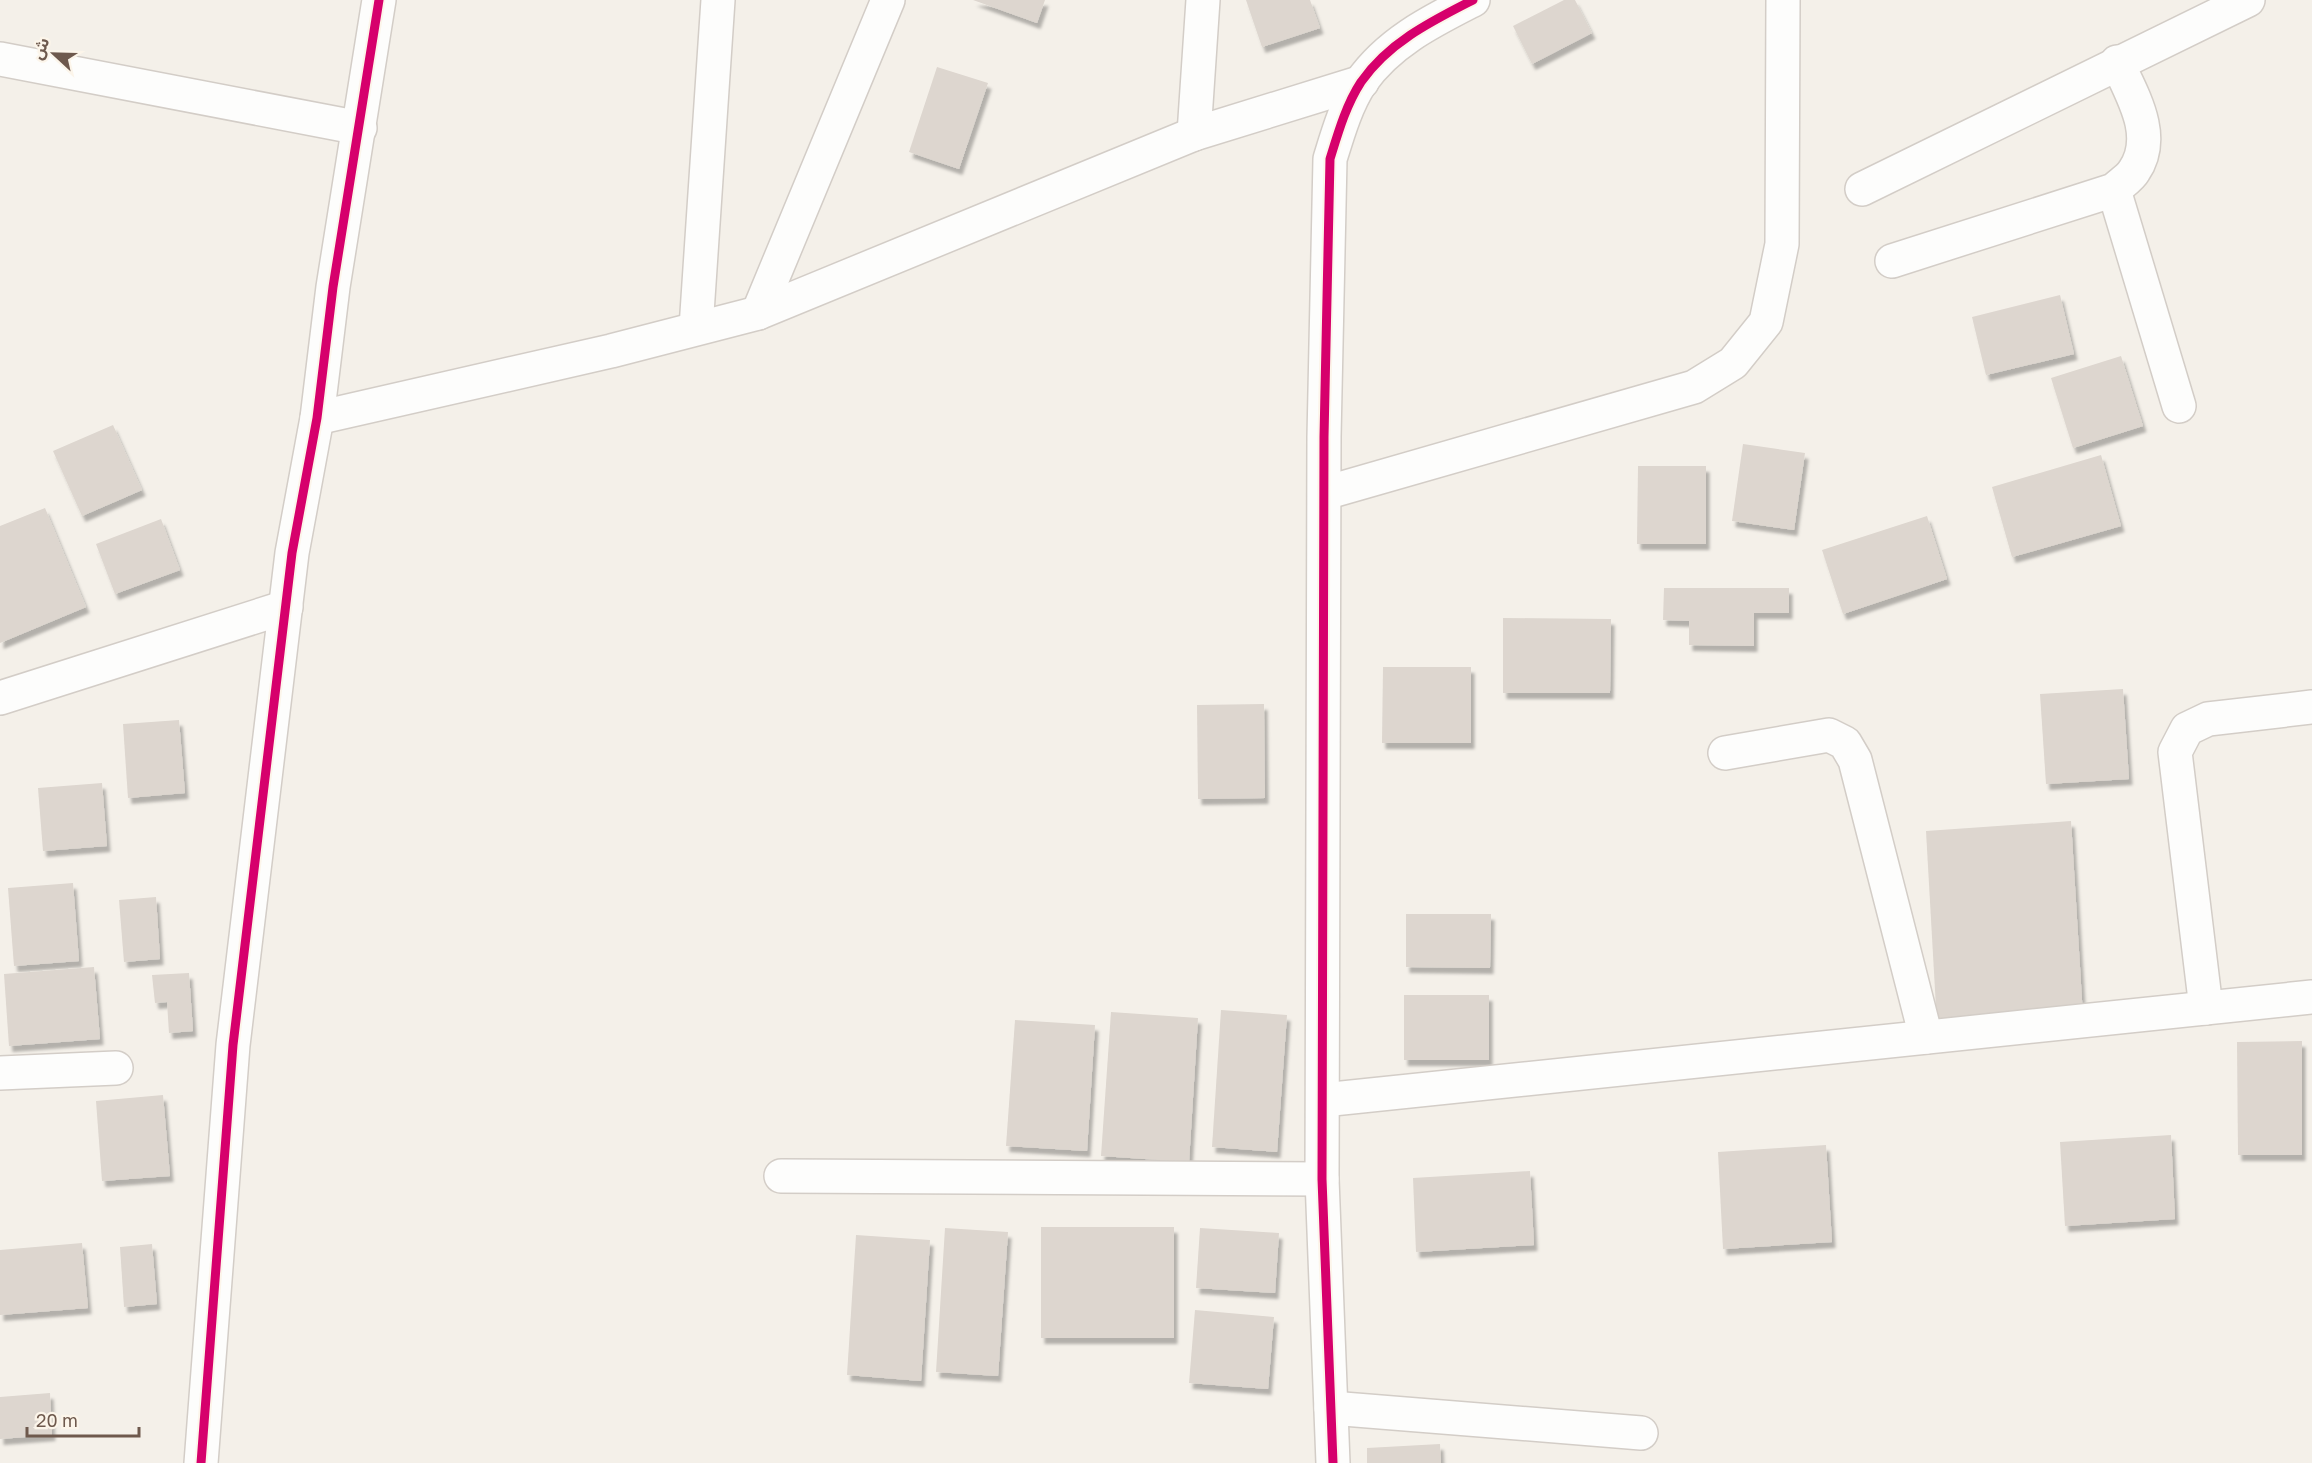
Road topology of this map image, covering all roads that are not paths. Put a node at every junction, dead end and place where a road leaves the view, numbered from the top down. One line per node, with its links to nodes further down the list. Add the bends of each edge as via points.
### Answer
1 (379, 0): 11 (street)
2 (718, 0): 17 (street)
3 (888, 0): 16 (street)
4 (1203, 0): 12 (street)
5 (1473, 0): 10 (street, via 1395,44)
6 (1783, 0): 20 (street, via 1782,244 1766,322 1733,363 1694,387)
7 (2248, 0): 9 (street)
8 (0, 59): 11 (street)
9 (2117, 62): 13 (street); 14 (street, via 2144,121 2144,146 2134,171)
10 (1362, 81): 12 (street); 20 (street, via 1344,115 1330,159)
11 (360, 128): 19 (street, via 333,287)
12 (1194, 134): 16 (street)
13 (1862, 189)
14 (2114, 190): 15 (street); 18 (street)
15 (1892, 261)
16 (758, 313): 17 (street)
17 (696, 328): 19 (street)
18 (2180, 406)
19 (317, 418): 21 (street)
20 (1325, 493): 30 (street)
21 (286, 607): 22 (street); 35 (street, via 233,1045)
22 (0, 698)
23 (2312, 707): 26 (street, via 2208,719 2187,729 2175,752)
24 (1725, 753): 27 (street, via 1829,735 1845,743 1855,760)
25 (2312, 997): 26 (street)
26 (2206, 1008): 27 (street)
27 (1926, 1037): 30 (street)
28 (116, 1068): 29 (street)
29 (0, 1073)
30 (1323, 1100): 32 (street)
31 (782, 1176): 32 (street)
32 (1322, 1179): 33 (street)
33 (1331, 1407): 34 (street); 36 (street)
34 (1641, 1433)
35 (201, 1463)
36 (1334, 1463)

